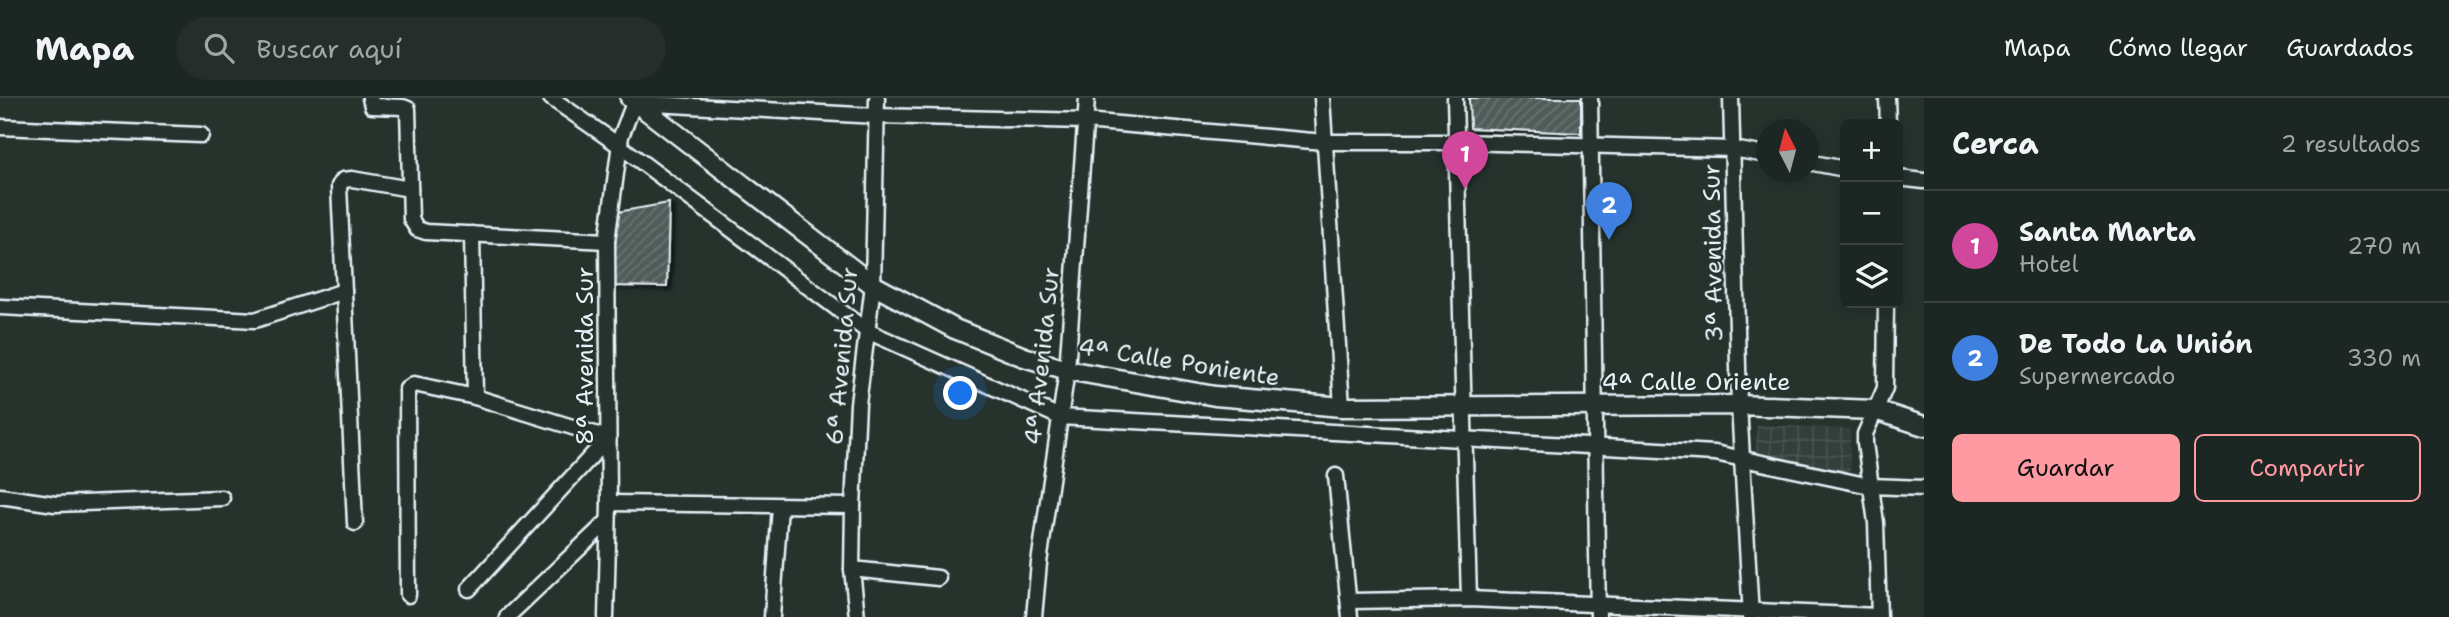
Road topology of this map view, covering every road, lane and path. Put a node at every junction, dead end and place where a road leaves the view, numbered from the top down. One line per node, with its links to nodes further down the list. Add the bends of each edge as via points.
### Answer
1 (370, 98): 26 (street, via 372,106 408,109)
2 (551, 98): 19 (street)
3 (877, 98): 11 (street, 6ª Avenida Sur)
4 (1087, 98): 13 (street, 4ª Avenida Sur)
5 (1322, 98): 16 (street)
6 (1455, 98): 17 (street)
7 (1590, 98): 18 (street)
8 (1731, 98): 20 (street, 3ª Avenida Sur)
9 (1887, 98): 12 (street)
10 (634, 100): 11 (street); 19 (street, 8ª Avenida Sur); 29 (main road, 4ª Calle Poniente)
11 (877, 116): 13 (street); 29 (street, 6ª Avenida Sur)
12 (1888, 119)
13 (1085, 121): 16 (street); 34 (street, 4ª Avenida Sur)
14 (0, 127): 15 (street)
15 (201, 135)
16 (1324, 142): 17 (street); 39 (street)
17 (1457, 142): 18 (street); 38 (street)
18 (1592, 145): 20 (street); 36 (street)
19 (620, 146): 28 (street, 8ª Avenida Sur); 33 (street)
20 (1733, 149): 21 (street); 37 (street, 3ª Avenida Sur)
21 (1756, 153)
22 (1819, 164): 23 (street)
23 (1840, 168)
24 (1903, 179): 25 (street)
25 (1924, 181)
26 (410, 189): 27 (street, via 411,219 417,229); 30 (street, via 352,178 339,186)
27 (472, 234): 28 (street); 35 (street)
28 (607, 241): 43 (street, 8ª Avenida Sur)
29 (873, 285): 33 (street, 6ª Avenida Sur); 34 (main road, 4ª Calle Poniente, via 955,329)
30 (344, 291): 31 (street, via 255,320); 56 (street)
31 (0, 307)
32 (1886, 308): 40 (street, via 1885,388)
33 (867, 331): 41 (street); 54 (street, 6ª Avenida Sur)
34 (1067, 370): 39 (main road, 4ª Calle Poniente, via 1202,395); 41 (street, 4ª Avenida Sur)
35 (475, 397): 43 (street); 60 (street, via 422,384 407,389)
36 (1595, 405): 37 (main road, 4ª Calle Oriente); 38 (main road, 4ª Calle Oriente); 45 (street)
37 (1739, 405): 40 (main road, 4ª Calle Oriente); 46 (street, 3ª Avenida Sur)
38 (1465, 406): 39 (main road, 4ª Calle Poniente); 44 (street)
39 (1342, 408)
40 (1875, 410): 42 (main road, 4ª Calle Oriente); 48 (street, via 1865,434)
41 (1060, 417): 44 (street); 69 (street, 4ª Avenida Sur)
42 (1924, 426)
43 (608, 438): 52 (street, 8ª Avenida Sur); 59 (street)
44 (1466, 440): 45 (street); 61 (street)
45 (1596, 447): 46 (street, via 1715,453); 63 (street)
46 (1743, 460): 48 (street); 64 (street, 3ª Avenida Sur)
47 (1336, 476): 62 (street)
48 (1870, 486): 49 (street); 71 (street)
49 (1924, 488)
50 (0, 496): 51 (street, via 55,504)
51 (222, 498)
52 (609, 503): 53 (street); 55 (street, 8ª Avenida Sur)
53 (780, 506): 54 (street); 67 (street)
54 (853, 506): 57 (street, 6ª Avenida Sur)
55 (608, 522): 65 (street); 66 (street, 8ª Avenida Sur)
56 (355, 523)
57 (852, 569): 58 (street); 68 (street, 6ª Avenida Sur)
58 (938, 578)
59 (469, 589)
60 (408, 595)
61 (1469, 598): 62 (street); 63 (street)
62 (1350, 601): 70 (street)
63 (1598, 611): 64 (street)
64 (1751, 614): 71 (street)
65 (507, 617)
66 (606, 617)
67 (772, 617)
68 (857, 617)
69 (1034, 617)
70 (1350, 617)
71 (1879, 617)

